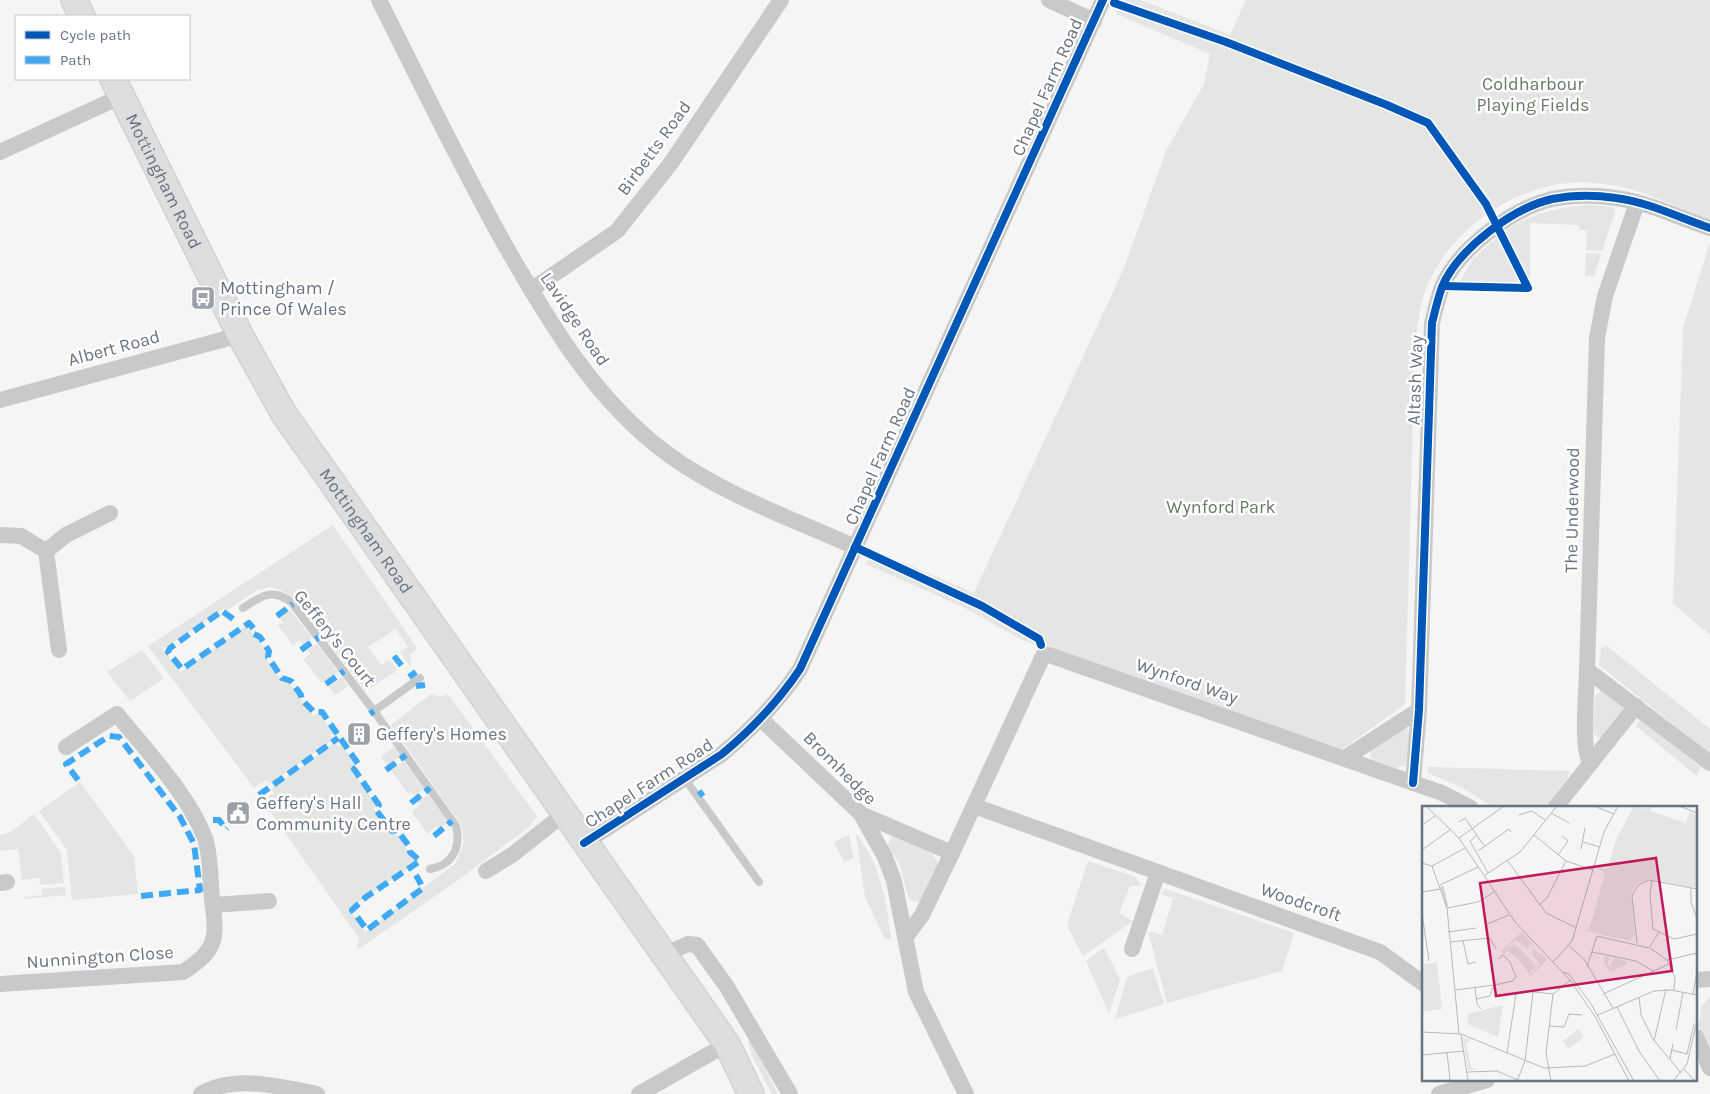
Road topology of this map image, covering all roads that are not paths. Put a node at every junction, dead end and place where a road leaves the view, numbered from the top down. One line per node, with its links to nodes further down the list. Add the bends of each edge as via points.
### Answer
1 (74, 0): 6 (main road)
2 (379, 0): 12 (street, Lavidge Road, via 473,188)
3 (781, 0): 12 (street, Birbetts Road, via 671,162 617,231)
4 (1049, 0): 7 (street)
5 (1103, 0): 7 (street, Chapel Farm Road)
6 (82, 15)
7 (1094, 21): 17 (street, Chapel Farm Road)
8 (118, 88): 9 (street); 13 (main road, Mottingham Road)
9 (0, 152)
10 (1637, 203): 11 (street, Altash Way); 21 (street, The Underwood, via 1600,316); 24 (street, Altash Way, via 1617,198 1570,196 1530,206 1479,240 1462,257 1443,286 1432,323)
11 (1710, 228)
12 (530, 290): 17 (street, Lavidge Road, via 588,375 625,419 668,454 706,479)
13 (240, 335): 14 (street, Albert Road); 36 (main road, Mottingham Road, via 284,414)
14 (0, 400)
15 (110, 513): 18 (street, via 66,535)
16 (0, 535): 18 (street, via 21,536)
17 (855, 547): 26 (street, Chapel Farm Road, via 800,669 784,694)
18 (46, 551): 20 (street)
19 (243, 608): 25 (lane, Geffery's Court, via 270,593 287,598)
20 (59, 650)
21 (1587, 670): 23 (street); 29 (street, via 1585,742)
22 (420, 678): 25 (lane, Geffery's Court)
23 (1636, 706): 29 (street); 30 (street)
24 (1419, 710): 28 (street); 32 (street, Altash Way)
25 (374, 711): 40 (lane, Geffery's Court, via 456,826 458,842 454,854 447,862)
26 (761, 719): 31 (street, Chapel Farm Road, via 722,754); 37 (street, Bromhedge)
27 (66, 747): 45 (street, Nunnington Close, via 117,714 176,789 205,839)
28 (1345, 758): 32 (street, Wynford Way); 33 (street, Wynford Way, via 1049,654 1043,656)
29 (1591, 763): 35 (street)
30 (1710, 763)
31 (685, 779): 38 (street, Chapel Farm Road); 43 (lane)
32 (1414, 783): 34 (street, Wynford Way)
33 (974, 806): 39 (street); 42 (street, Woodcroft)
34 (1467, 806)
35 (1557, 806)
36 (564, 814): 38 (main road, Mottingham Road); 41 (street)
37 (861, 814): 39 (street); 46 (street, Bromhedge, via 891,872)
38 (584, 843): 48 (main road, Mottingham Road)
39 (952, 853): 46 (street, via 922,915)
40 (430, 869)
41 (486, 872)
42 (1158, 872): 47 (street); 49 (street, Woodcroft, via 1380,952)
43 (759, 882)
44 (269, 901): 45 (street)
45 (213, 905): 50 (street, Nunnington Close, via 210,952 183,972)
46 (905, 938): 60 (street, Bromhedge, via 916,992)
47 (1132, 949)
48 (663, 955): 52 (main road, Mottingham Road); 59 (street, via 688,944 697,945)
49 (1422, 983)
50 (0, 984)
51 (1698, 1041): 53 (street)
52 (726, 1044): 57 (street); 58 (main road, Mottingham Road)
53 (1710, 1068)
54 (1480, 1082): 61 (street)
55 (201, 1094): 56 (street, via 229,1084 262,1085)
56 (317, 1094)
57 (639, 1094)
58 (751, 1094)
59 (790, 1094)
60 (966, 1094)
61 (1439, 1094)

